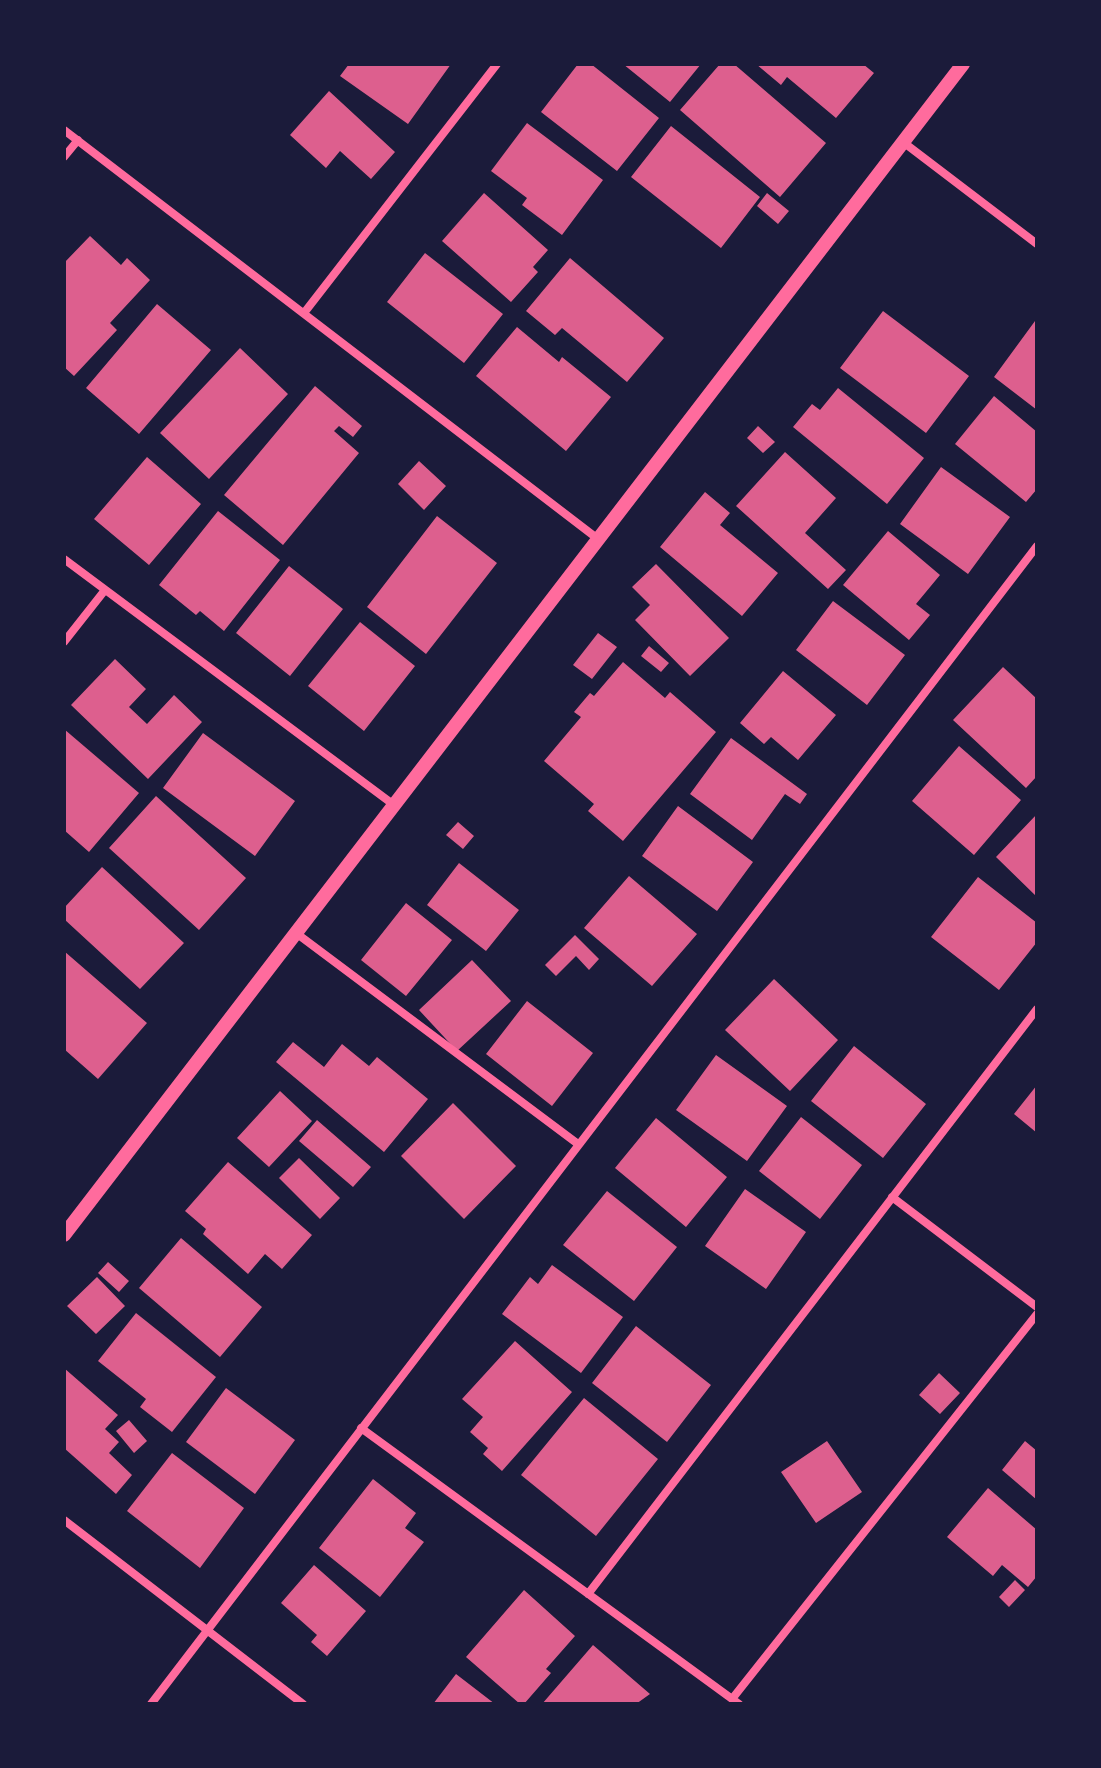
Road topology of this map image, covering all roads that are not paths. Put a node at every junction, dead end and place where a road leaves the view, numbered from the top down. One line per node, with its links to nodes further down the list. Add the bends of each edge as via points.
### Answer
1 (497, 64): 8 (street)
2 (963, 64): 5 (street)
3 (64, 130): 4 (street)
4 (78, 140): 6 (street); 8 (street)
5 (903, 142): 7 (street); 9 (street)
6 (64, 157)
7 (1037, 244)
8 (304, 313): 9 (street)
9 (598, 539): 14 (street)
10 (1037, 546): 17 (street)
11 (64, 559): 12 (street)
12 (105, 590): 13 (street); 14 (street)
13 (64, 642)
14 (394, 805): 15 (street)
15 (296, 933): 17 (street); 19 (street)
16 (1037, 1009): 18 (street)
17 (578, 1144): 22 (street)
18 (892, 1197): 20 (street); 24 (street)
19 (64, 1235)
20 (1037, 1307)
21 (1037, 1314): 26 (street)
22 (361, 1428): 24 (street); 25 (street)
23 (64, 1520): 25 (street)
24 (588, 1594): 26 (street)
25 (206, 1630): 27 (street); 28 (street)
26 (735, 1702)
27 (151, 1704)
28 (303, 1704)

